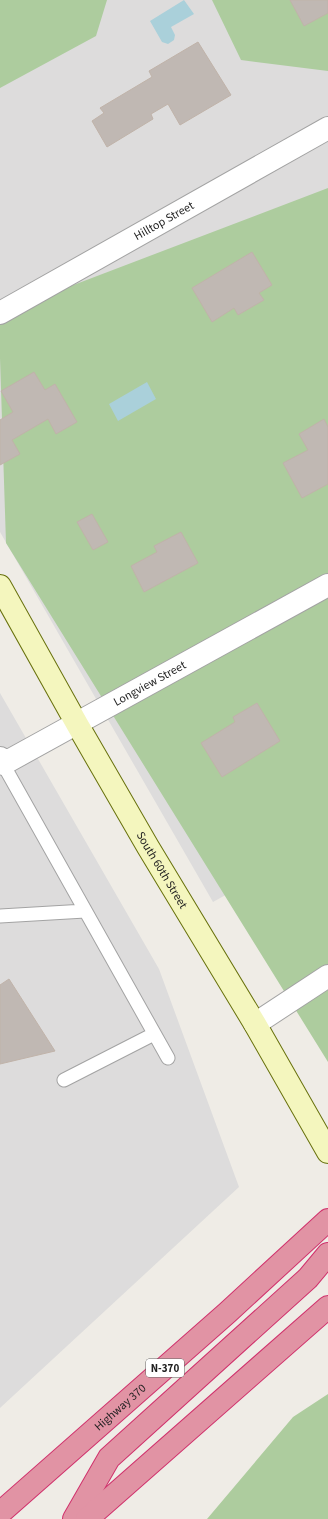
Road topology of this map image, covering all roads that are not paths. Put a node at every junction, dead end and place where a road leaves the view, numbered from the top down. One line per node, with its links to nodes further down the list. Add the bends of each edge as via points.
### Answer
1 (328, 128): 2 (street, Hilltop Street)
2 (0, 313)
3 (328, 585): 5 (street, Longview Street)
4 (0, 586): 5 (street, South 60th Street)
5 (77, 724): 6 (street, Longview Street); 10 (street, South 60th Street)
6 (1, 763): 7 (lane)
7 (85, 911): 8 (lane); 11 (lane)
8 (0, 916)
9 (328, 976): 10 (street)
10 (255, 1024): 14 (street, South 60th Street)
11 (154, 1034): 12 (lane); 13 (lane)
12 (168, 1058)
13 (64, 1080)
14 (328, 1152)
15 (328, 1220): 18 (highway, Highway 370 / N-370, via 227,1313)
16 (328, 1254): 19 (highway, via 308,1278 109,1458)
17 (328, 1307): 20 (highway)
18 (0, 1513)
19 (74, 1519)
20 (87, 1519)

